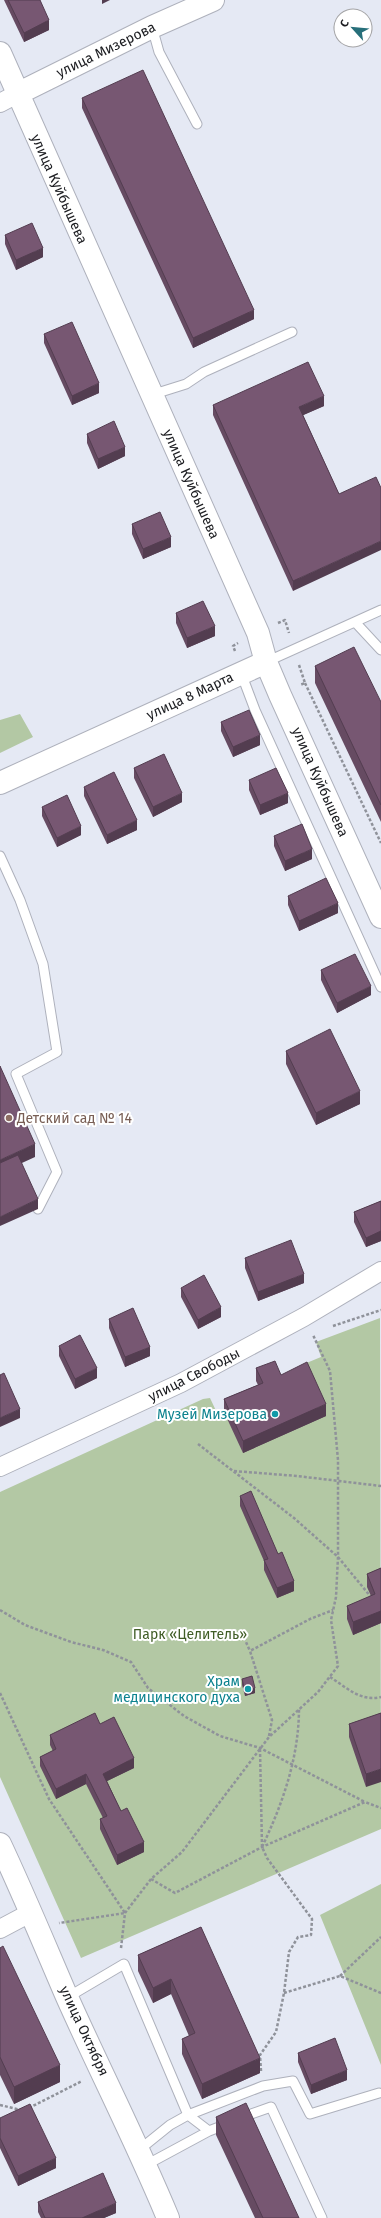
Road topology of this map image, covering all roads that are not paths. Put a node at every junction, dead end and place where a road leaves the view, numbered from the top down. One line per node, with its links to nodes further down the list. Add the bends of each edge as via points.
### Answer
1 (214, 0): 2 (main road, улица Мизерова)
2 (152, 27): 4 (main road, улица Мизерова); 5 (lane, via 159,52)
3 (0, 53): 4 (main road, улица Куйбышева)
4 (9, 98): 7 (main road, улица Куйбышева)
5 (197, 124)
6 (292, 332): 7 (lane, via 204,372 186,384)
7 (151, 395): 11 (main road, улица Куйбышева, via 258,633)
8 (381, 610): 9 (lane, улица 8 Марта)
9 (355, 622): 10 (lane); 11 (lane, улица 8 Марта)
10 (381, 650)
11 (266, 662): 12 (main road, улица 8 Марта); 15 (main road, улица Куйбышева)
12 (241, 673): 13 (main road, улица 8 Марта); 16 (lane, via 255,710)
13 (0, 783)
14 (0, 856): 17 (lane, via 20,900 43,964 57,1052 16,1074 57,1172)
15 (381, 917)
16 (381, 987)
17 (38, 1209)
18 (381, 1271): 19 (street, улица Свободы, via 304,1317 181,1384)
19 (0, 1467)
20 (0, 1844): 21 (main road, улица Октября)
21 (32, 1912): 22 (street); 23 (main road, улица Октября)
22 (0, 1929)
23 (68, 1997): 25 (lane, via 124,1964); 27 (main road, улица Октября)
24 (379, 2093): 25 (lane, via 310,2114 293,2081 263,2086)
25 (188, 2115): 26 (lane); 27 (lane, via 170,2125)
26 (209, 2131): 27 (lane); 29 (lane, via 271,2107)
27 (143, 2158): 28 (main road, улица Октября)
28 (168, 2218)
29 (322, 2218)

